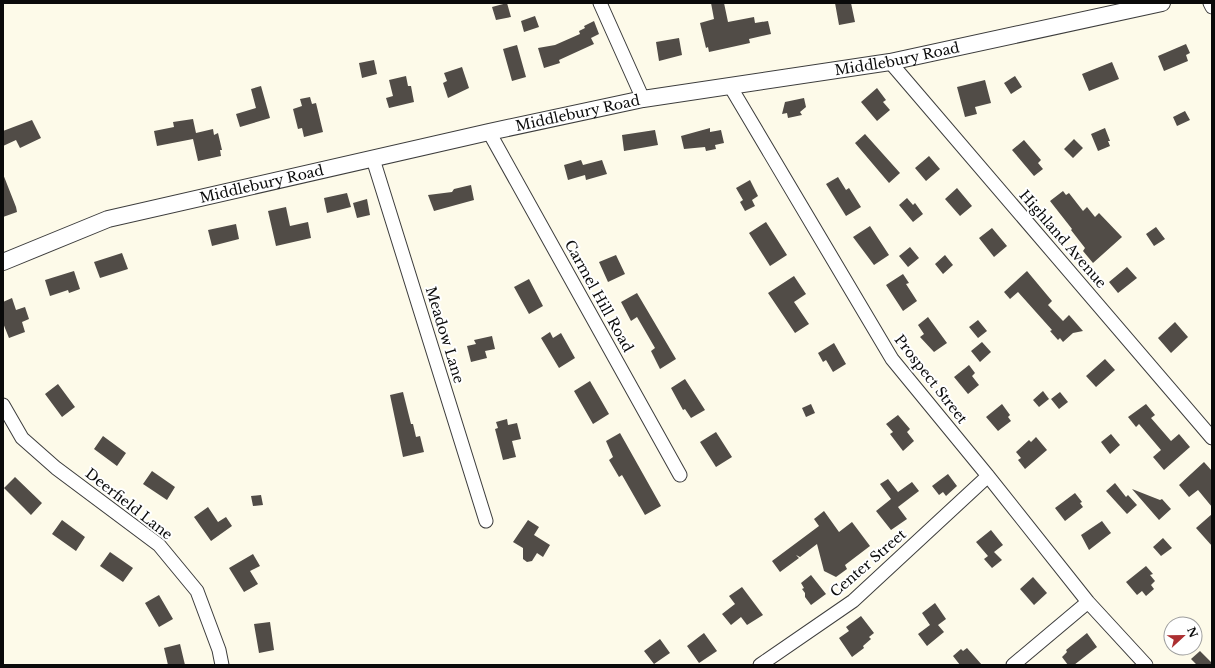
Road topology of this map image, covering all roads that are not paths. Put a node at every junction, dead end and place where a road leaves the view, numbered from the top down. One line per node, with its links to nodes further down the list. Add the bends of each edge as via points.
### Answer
1 (600, 3): 7 (street)
2 (1162, 3): 5 (street, Middlebury Road)
3 (1210, 3): 4 (street)
4 (1212, 7)
5 (890, 62): 6 (street, Middlebury Road); 12 (street, Highland Avenue)
6 (730, 86): 7 (street, Middlebury Road); 14 (street, Prospect Street, via 892,359)
7 (643, 99): 8 (street, Middlebury Road)
8 (489, 132): 9 (street, Middlebury Road); 13 (street, Carmel Hill Road)
9 (373, 159): 10 (street, Middlebury Road, via 108,219); 15 (street, Meadow Lane)
10 (3, 262)
11 (3, 405): 17 (street, Deerfield Lane, via 22,438 56,468 159,545 196,591 219,650)
12 (1212, 438)
13 (680, 475)
14 (988, 476): 16 (street, Prospect Street); 18 (street, Center Street, via 853,601)
15 (486, 521)
16 (1088, 602): 19 (street); 20 (street, Prospect Street)
17 (222, 665)
18 (760, 665)
19 (1012, 665)
20 (1146, 665)

